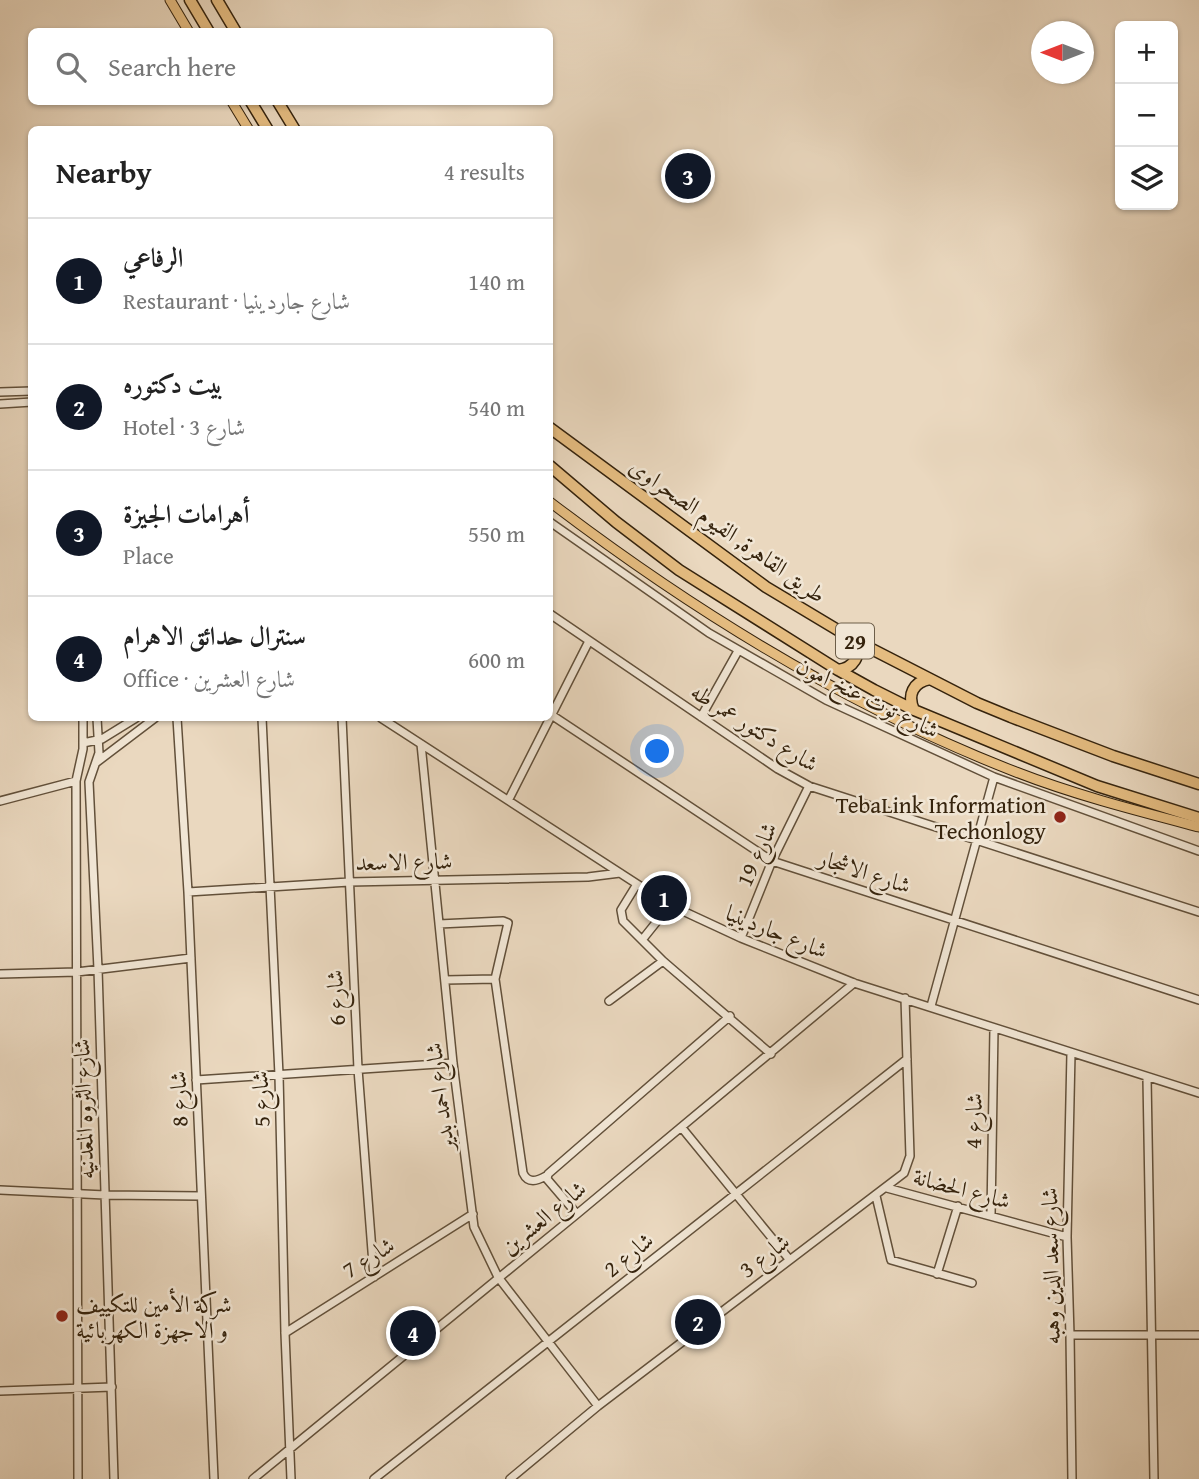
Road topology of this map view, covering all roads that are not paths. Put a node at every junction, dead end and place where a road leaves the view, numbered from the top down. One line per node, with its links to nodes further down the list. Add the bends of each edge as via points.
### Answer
1 (170, 0): 4 (main road)
2 (190, 0): 5 (highway)
3 (217, 0): 6 (highway)
4 (187, 28)
5 (207, 28)
6 (234, 28)
7 (234, 105): 10 (main road)
8 (253, 105): 11 (highway)
9 (280, 105): 12 (highway)
10 (247, 126)
11 (266, 126)
12 (293, 126)
13 (28, 391): 14 (street)
14 (0, 392)
15 (28, 402): 16 (street)
16 (0, 404)
17 (553, 430): 23 (highway, طريق القاهرة, الفيوم الصحراوى / 29, via 766,587)
18 (553, 469): 25 (highway, 29, via 679,570)
19 (553, 504): 51 (main road, via 703,611 876,709 1026,776)
20 (553, 524): 24 (street, شارع توت عنخ امون)
21 (553, 616): 22 (street, شارع دكتور عمر طه)
22 (589, 641): 27 (street); 30 (street, شارع دكتور عمر طه)
23 (856, 641): 25 (highway, via 856,661); 26 (highway, طريق القاهرة, الفيوم الصحراوى / 29)
24 (738, 651): 30 (street); 44 (street, شارع توت عنخ امون, via 826,700)
25 (838, 670): 28 (highway, 29)
26 (930, 679): 28 (highway, via 912,692); 46 (highway, طريق القاهرة, الفيوم الصحراوى / 29, via 1011,717)
27 (553, 709)
28 (914, 710): 50 (highway, 29, via 1097,786)
29 (553, 717): 54 (street, شارع الاشجار)
30 (701, 717): 47 (street, شارع دكتور عمر طه)
31 (83, 721): 41 (street, شارع الثروه المعدنيه)
32 (97, 721): 40 (street, شارع الثروه المعدنيه)
33 (131, 721): 40 (street)
34 (151, 721): 43 (street)
35 (177, 721): 60 (street, شارع 8)
36 (262, 721): 59 (street, شارع 5)
37 (342, 721): 57 (street, شارع 6)
38 (386, 721): 42 (street, شارع جاردينيا)
39 (547, 721): 48 (street)
40 (98, 740): 41 (street); 43 (street, شارع الثروه المعدنيه)
41 (83, 743): 45 (street, شارع الثروه المعدنيه)
42 (421, 744): 48 (street, شارع جاردينيا); 56 (street, شارع احمد بدير)
43 (96, 762): 69 (street, شارع الثروه المعدنيه, via 89,782)
44 (993, 777): 52 (street); 53 (street, شارع توت عنخ امون)
45 (76, 781): 49 (street); 70 (street, شارع الثروه المعدنيه)
46 (1199, 784)
47 (809, 786): 52 (street, شارع دكتور عمر طه); 54 (street, شارع 19)
48 (509, 799): 55 (street, شارع جاردينيا)
49 (0, 801)
50 (1199, 818)
51 (1199, 827)
52 (976, 839): 62 (street, شارع دكتور عمر طه); 63 (street)
53 (1199, 851)
54 (772, 861): 63 (street, شارع الاشجار); 65 (street, شارع 19)
55 (620, 873): 56 (street, شارع الاسعد); 58 (street, شارع جاردينيا)
56 (434, 880): 57 (street, شارع الاسعد); 64 (street, شارع احمد بدير)
57 (349, 881): 59 (street, شارع الاسعد); 85 (street, شارع 6)
58 (637, 884): 61 (street, شارع جاردينيا); 66 (street, via 621,914)
59 (271, 886): 60 (street, شارع الاسعد); 86 (street, شارع 5)
60 (188, 892): 67 (street, شارع 8)
61 (670, 905): 65 (street, شارع جاردينيا); 66 (street)
62 (1199, 912)
63 (954, 920): 76 (street, شارع الاشجار); 78 (street)
64 (439, 924): 72 (street, via 507,922); 73 (street, شارع احمد بدير)
65 (741, 939): 74 (street, شارع جاردينيا)
66 (642, 940): 68 (street)
67 (191, 958): 69 (street); 88 (street, شارع 8)
68 (663, 961): 77 (street); 79 (street)
69 (99, 969): 70 (street); 96 (street, شارع الثروه المعدنيه)
70 (77, 972): 71 (street); 95 (street, شارع الثروه المعدنيه)
71 (0, 974)
72 (495, 979): 73 (street); 91 (street, via 523,1172 530,1181)
73 (445, 980): 84 (street, شارع احمد بدير)
74 (854, 983): 75 (street, شارع جاردينيا); 82 (street, شارع العشرين)
75 (905, 998): 78 (street, شارع جاردينيا); 83 (street, شارع 3)
76 (1199, 1000)
77 (609, 1001)
78 (931, 1006): 80 (street, شارع جاردينيا)
79 (730, 1016): 82 (street); 91 (street)
80 (993, 1028): 81 (street, شارع جاردينيا); 102 (street, شارع 4)
81 (1071, 1053): 87 (street, شارع جاردينيا); 103 (street, شارع سعد الدين وهبه)
82 (771, 1054): 90 (street, شارع العشرين)
83 (907, 1059): 92 (street, شارع 3, via 910,1162); 94 (street, شارع 2)
84 (453, 1063): 85 (street); 100 (street, شارع احمد بدير)
85 (358, 1069): 86 (street); 106 (street, شارع 6)
86 (279, 1075): 88 (street); 109 (street, شارع 5)
87 (1147, 1078): 89 (street, شارع جاردينيا); 110 (street)
88 (196, 1080): 98 (street, شارع 8)
89 (1199, 1093)
90 (682, 1128): 94 (street); 101 (street, شارع العشرين)
91 (547, 1176): 101 (street)
92 (887, 1188): 97 (street, شارع 3); 99 (street, شارع الحضانة)
93 (0, 1190): 95 (street)
94 (734, 1193): 104 (street); 113 (street, شارع 2)
95 (77, 1194): 96 (street); 115 (street, شارع الثروه المعدنيه)
96 (105, 1195): 98 (street); 114 (street, شارع الثروه المعدنيه)
97 (876, 1195): 104 (street, شارع 3); 105 (street, via 891,1260)
98 (201, 1196): 121 (street, شارع 8)
99 (958, 1206): 102 (street, شارع الحضانة); 105 (street)
100 (473, 1214): 106 (street, شارع 7); 107 (street, شارع احمد بدير, via 477,1238)
101 (577, 1214): 107 (street, شارع العشرين)
102 (991, 1215): 103 (street, شارع الحضانة)
103 (1067, 1237): 111 (street, شارع سعد الدين وهبه)
104 (789, 1259): 117 (street, شارع 3)
105 (937, 1274): 108 (street)
106 (374, 1277): 109 (street, شارع 7)
107 (498, 1277): 113 (street, شارع احمد بدير); 118 (street, شارع العشرين)
108 (972, 1283)
109 (285, 1333): 118 (street, شارع 5)
110 (1151, 1334): 111 (street); 112 (street); 127 (street)
111 (1070, 1335): 126 (street, شارع سعد الدين وهبه)
112 (1199, 1335)
113 (549, 1343): 117 (street, شارع احمد بدير); 124 (street, شارع 2)
114 (112, 1387): 115 (street); 120 (street, شارع الثروه المعدنيه)
115 (78, 1390): 116 (street); 119 (street, شارع الثروه المعدنيه)
116 (0, 1391)
117 (598, 1406): 125 (street, شارع 3)
118 (291, 1449): 122 (street, شارع العشرين); 123 (street, شارع 5)
119 (78, 1479)
120 (114, 1479)
121 (214, 1479)
122 (254, 1479)
123 (291, 1479)
124 (374, 1479)
125 (510, 1479)
126 (1072, 1479)
127 (1154, 1479)

